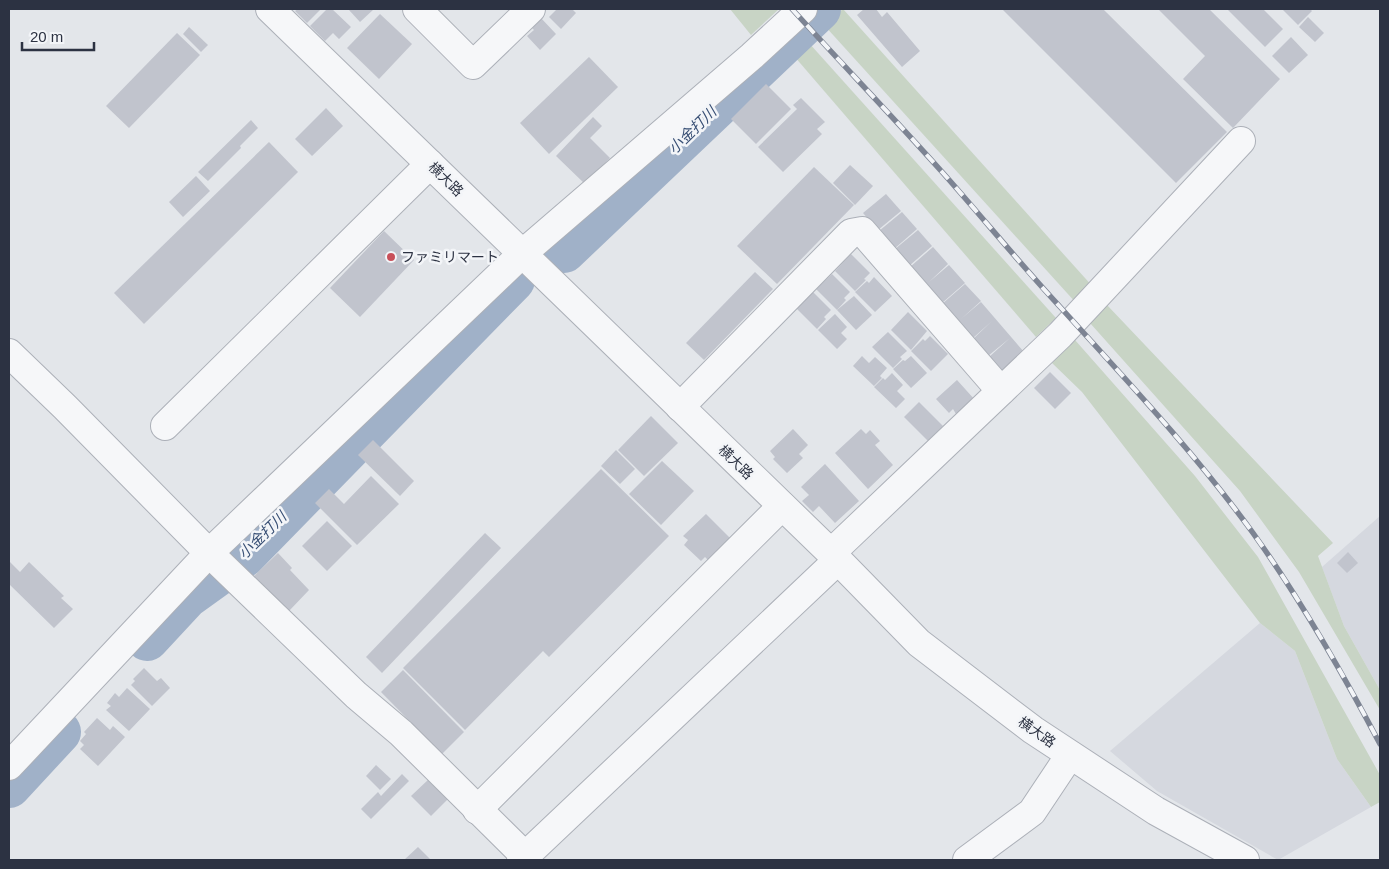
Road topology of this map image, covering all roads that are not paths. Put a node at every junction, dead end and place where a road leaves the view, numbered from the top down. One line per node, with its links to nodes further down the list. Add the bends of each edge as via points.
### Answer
1 (270, 9): 6 (street, 横大路)
2 (417, 9): 3 (street, via 473,65)
3 (531, 9)
4 (803, 9): 7 (street)
5 (1241, 141): 9 (street, via 1060,335)
6 (430, 164): 7 (street, 横大路); 11 (street)
7 (523, 253): 10 (street, 横大路); 13 (street)
8 (9, 353): 13 (street)
9 (1001, 391): 10 (street, via 862,232 851,233); 14 (street)
10 (680, 406): 12 (street, 横大路)
11 (165, 426)
12 (782, 506): 14 (street, 横大路); 17 (street)
13 (209, 552): 16 (street); 17 (street, via 356,695 401,733)
14 (835, 557): 15 (street, 横大路, via 919,643); 18 (street)
15 (1070, 755): 19 (street, via 1032,812); 20 (street, 横大路, via 1156,811)
16 (9, 766)
17 (477, 810): 18 (street)
18 (523, 858)
19 (967, 860)
20 (1245, 860)

